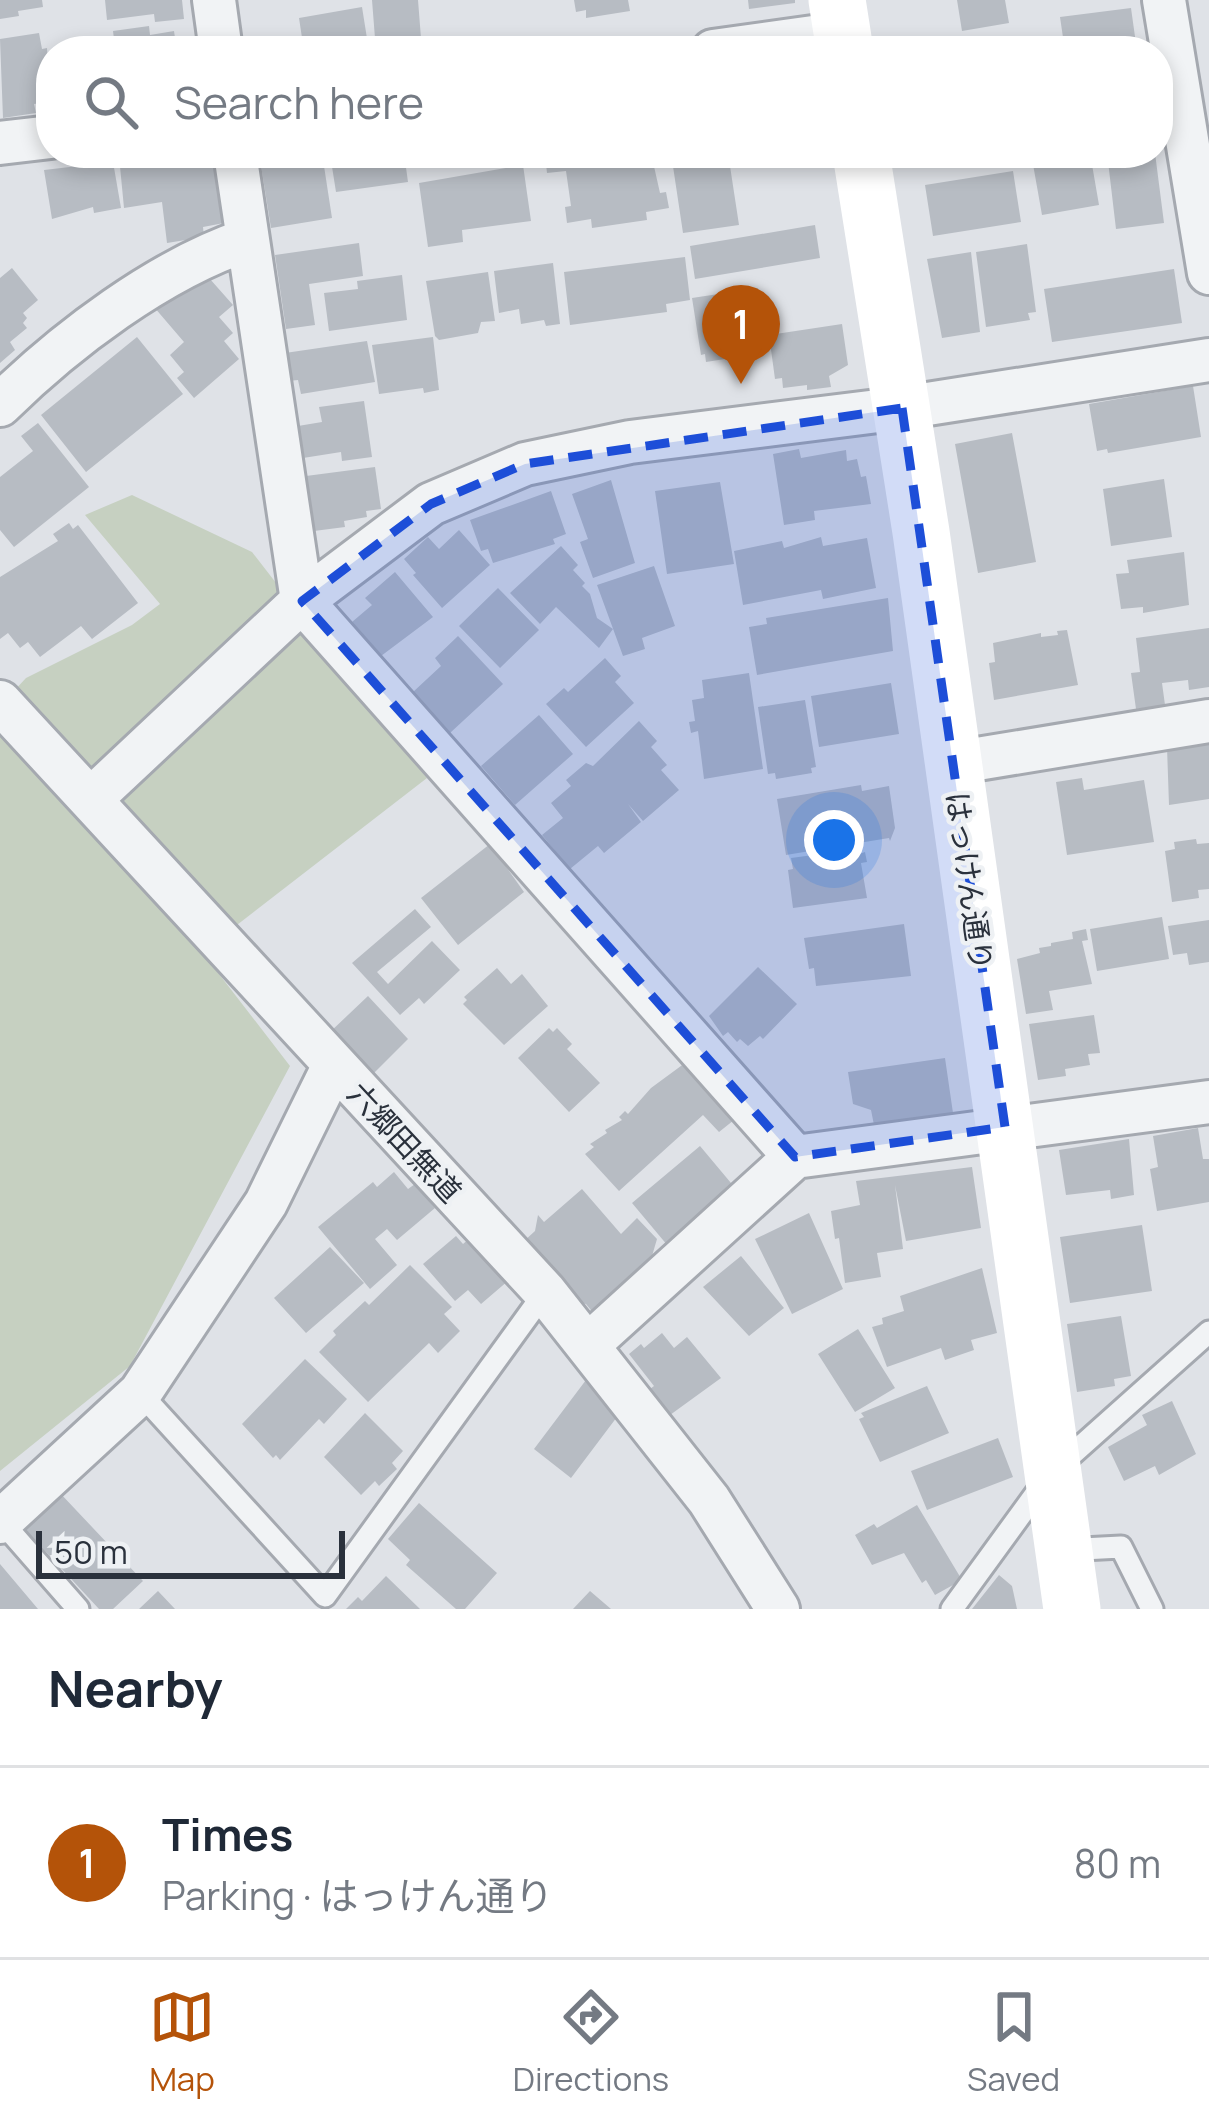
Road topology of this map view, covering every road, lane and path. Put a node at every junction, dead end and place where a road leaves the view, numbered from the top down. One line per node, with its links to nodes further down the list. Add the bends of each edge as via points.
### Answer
1 (214, 0): 4 (street)
2 (1164, 0): 6 (street)
3 (842, 28): 5 (street)
4 (219, 36)
5 (797, 36)
6 (1170, 36)
7 (1173, 54): 13 (street)
8 (36, 139): 9 (street)
9 (0, 143)
10 (237, 168): 12 (street)
11 (863, 168): 16 (street, はっけん通り)
12 (247, 240): 15 (street, via 200,256 144,293 49,357); 17 (street)
13 (1209, 272)
14 (1209, 360): 16 (street)
15 (0, 405)
16 (902, 408): 17 (street, via 630,442 525,464 430,504); 20 (street, はっけん通り)
17 (302, 602): 21 (street); 25 (street)
18 (0, 702): 21 (street, 六郷田無道)
19 (1209, 721): 20 (street)
20 (953, 763): 24 (street, はっけん通り)
21 (91, 799): 22 (street, 六郷田無道)
22 (334, 1065): 26 (street, 六郷田無道); 29 (street, via 266,1203)
23 (1209, 1102): 24 (street)
24 (1005, 1127): 25 (street); 30 (street, はっけん通り)
25 (795, 1157): 28 (street)
26 (544, 1292): 28 (street, 六郷田無道); 29 (lane, via 325,1596)
27 (1209, 1332): 30 (lane)
28 (588, 1345): 34 (street, 六郷田無道, via 709,1500)
29 (140, 1393): 31 (street)
30 (1052, 1473): 32 (street, はっけん通り); 35 (lane)
31 (0, 1521): 33 (lane)
32 (1063, 1550): 36 (street, はっけん通り); 37 (lane, via 1121,1547)
33 (78, 1609)
34 (778, 1609)
35 (952, 1609)
36 (1072, 1609)
37 (1152, 1609)

